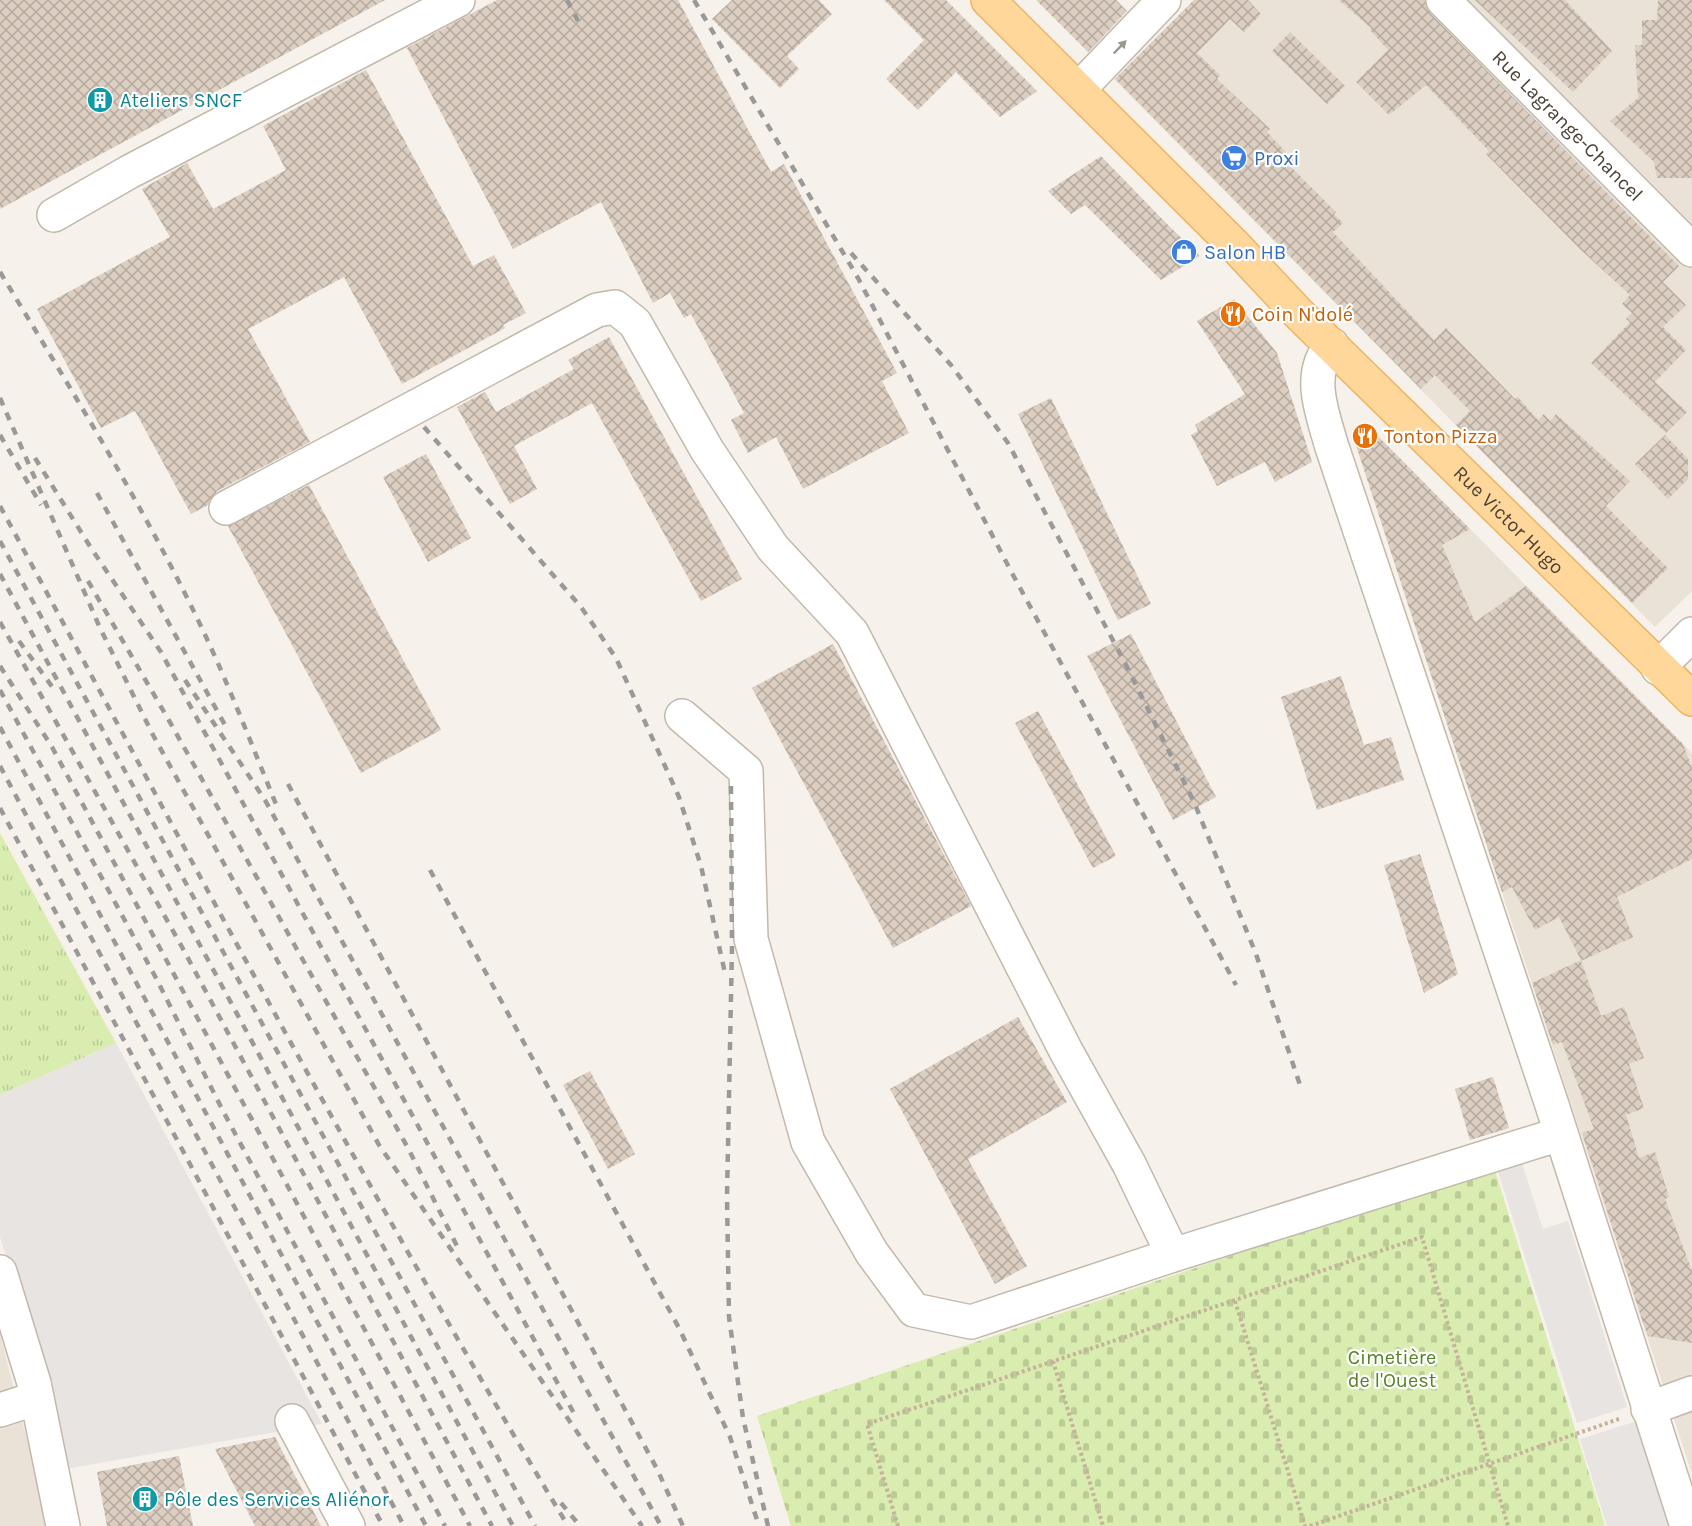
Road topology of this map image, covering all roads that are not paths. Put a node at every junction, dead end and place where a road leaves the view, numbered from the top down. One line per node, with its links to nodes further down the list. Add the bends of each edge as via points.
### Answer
1 (458, 0): 6 (street)
2 (988, 0): 5 (main road, Rue Victor Hugo)
3 (1164, 0): 5 (street, one-way to 3)
4 (1443, 0): 7 (street, Rue Lagrange-Chancel)
5 (1079, 89): 8 (main road, Rue Victor Hugo)
6 (54, 214)
7 (1692, 250)
8 (1332, 345): 11 (main road, Rue Victor Hugo); 14 (street, via 1323,355 1317,392 1328,432)
9 (226, 508): 15 (street, via 597,310 615,307 635,323 707,450 773,548 852,633)
10 (1692, 634): 11 (street)
11 (1658, 668): 12 (main road, Rue Victor Hugo)
12 (1690, 700)
13 (682, 716): 15 (street, via 746,771 751,939 808,1142 872,1253 914,1310 971,1322)
14 (1560, 1134): 15 (street); 19 (street)
15 (1173, 1255)
16 (0, 1272): 18 (street)
17 (1692, 1393): 19 (street)
18 (38, 1398): 20 (street); 22 (street)
19 (1648, 1409): 24 (street)
20 (0, 1410)
21 (292, 1421): 23 (street)
22 (63, 1526)
23 (348, 1526)
24 (1687, 1526)

